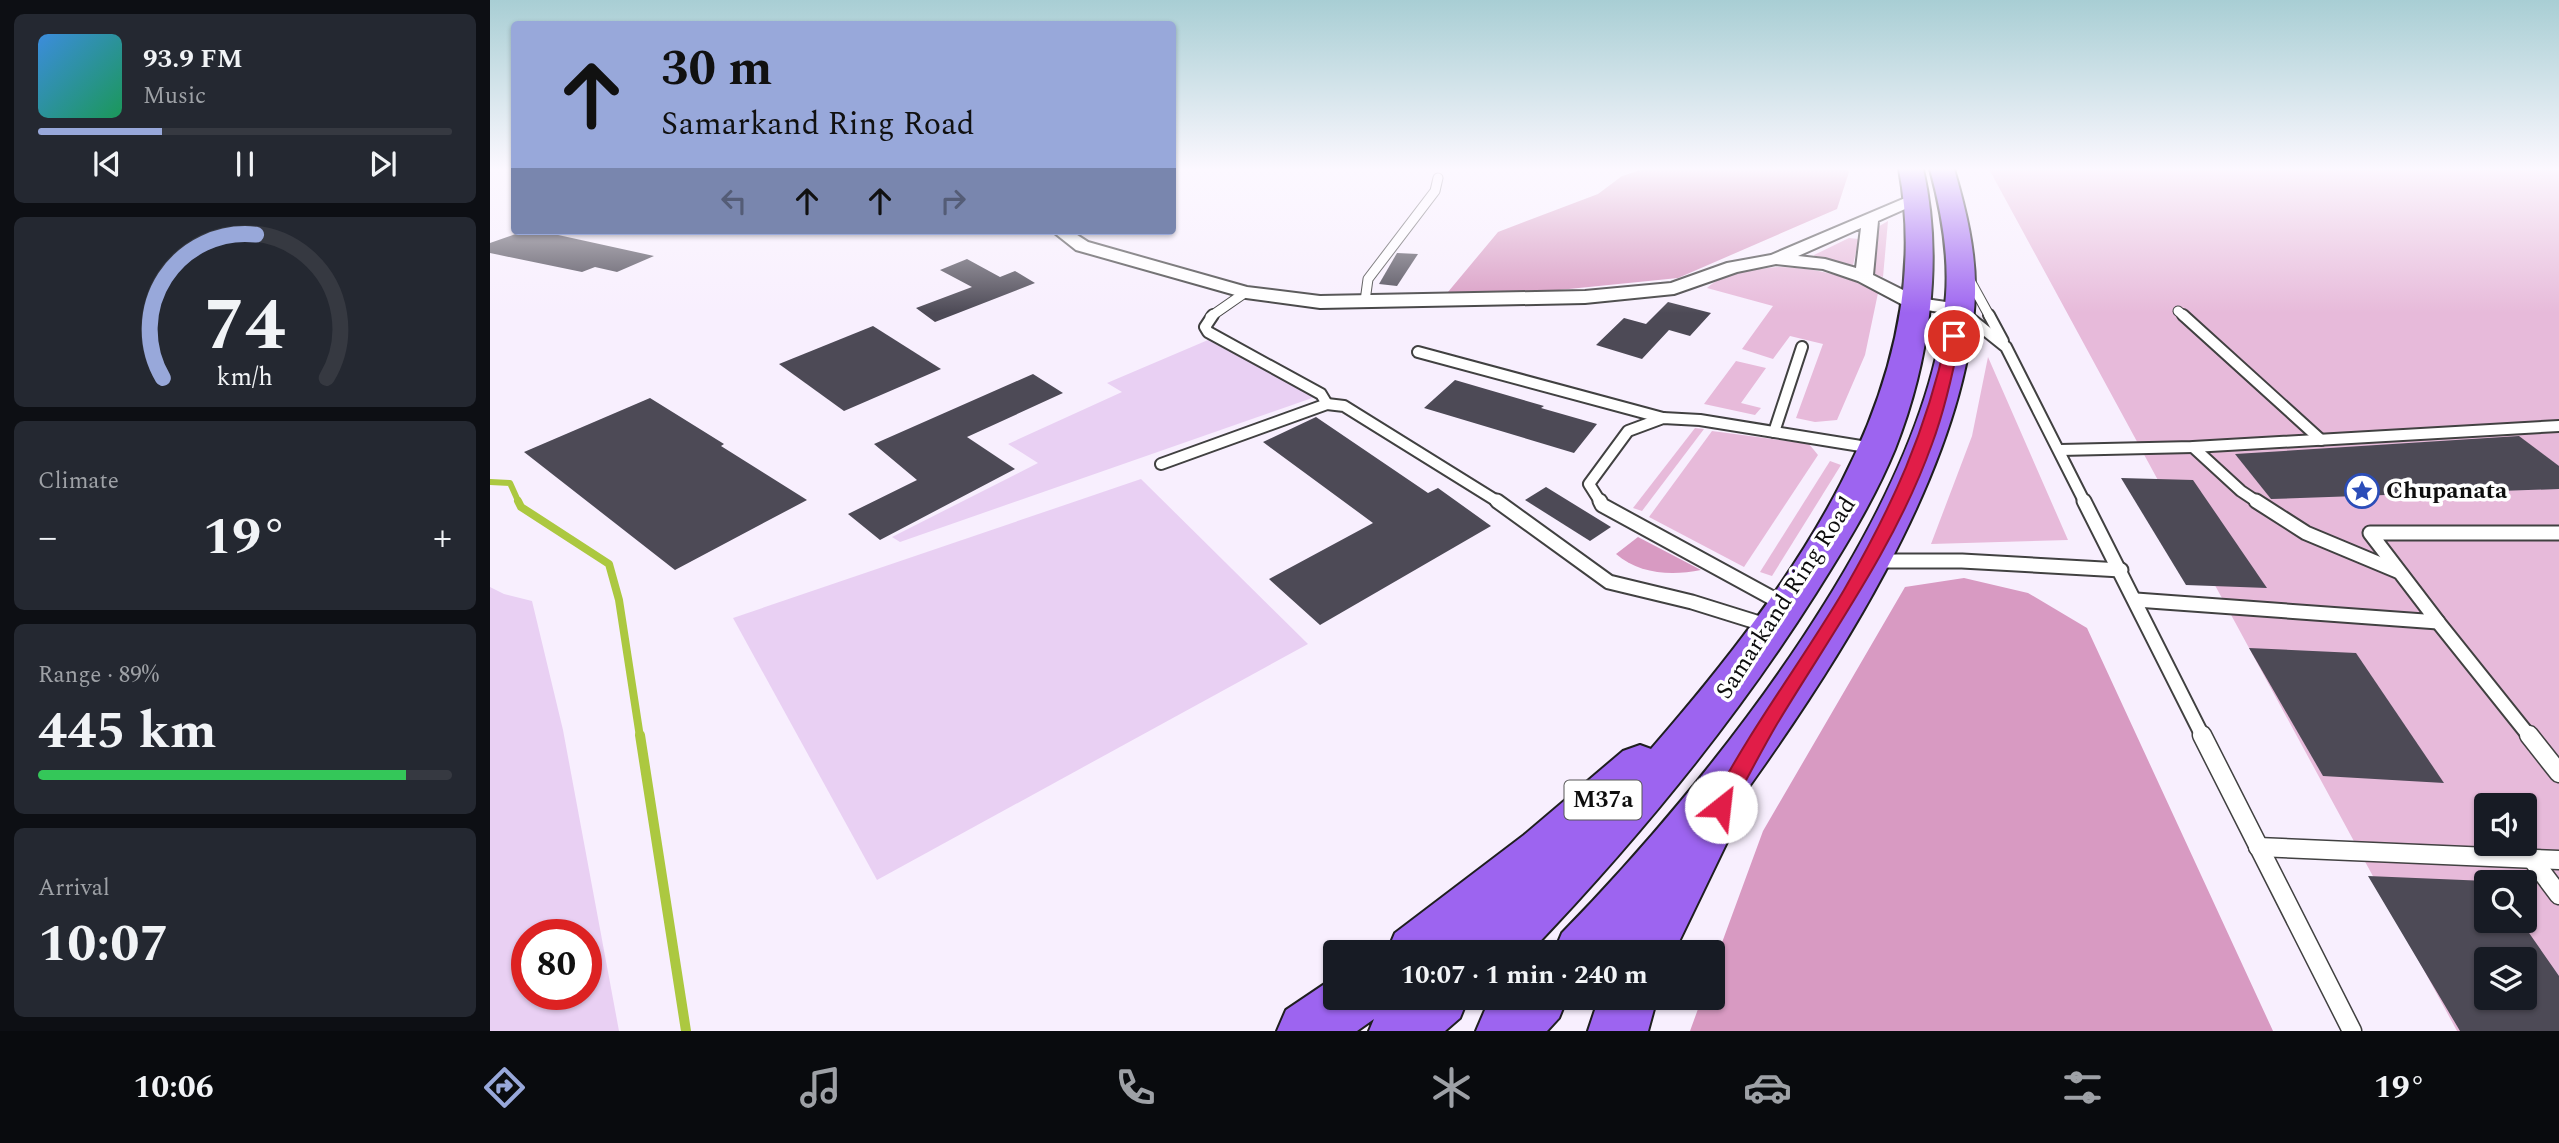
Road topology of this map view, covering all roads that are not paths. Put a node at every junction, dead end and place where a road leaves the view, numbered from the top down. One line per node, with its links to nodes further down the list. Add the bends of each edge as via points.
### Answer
1 (1415, 217): 11 (lane, via 1368,279)
2 (1872, 217): 5 (street)
3 (1917, 217): 12 (highway, Samarkand Ring Road / M37a, via 1920,250)
4 (1953, 217): 8 (highway, Samarkand Ring Road)
5 (1870, 219): 7 (street); 9 (street)
6 (1066, 235): 10 (street, via 1082,246)
7 (1776, 259): 9 (street, via 1825,264); 11 (street, via 1733,267 1674,288 1585,297)
8 (1959, 259): 13 (highway, Samarkand Ring Road); 16 (lane)
9 (1864, 277): 12 (street)
10 (1246, 292): 11 (street, via 1320,302); 18 (lane, via 1209,318 1208,332 1321,394)
11 (1365, 301)
12 (1914, 303): 13 (street); 24 (highway, Samarkand Ring Road / M37a, via 1902,373)
13 (1959, 309): 16 (lane); 28 (highway, Samarkand Ring Road, via 1924,445)
14 (2179, 311): 22 (lane)
15 (1802, 347): 21 (lane)
16 (2006, 347): 25 (lane)
17 (1419, 352): 19 (lane)
18 (1327, 404): 26 (lane); 32 (lane, via 1344,406 1513,510 1609,582)
19 (1663, 418): 21 (lane); 32 (lane, via 1628,431 1589,484 1602,505)
20 (2559, 426): 22 (lane)
21 (1774, 432): 24 (lane)
22 (2321, 440): 23 (lane)
23 (2193, 447): 25 (lane); 30 (lane, via 2241,491 2306,533)
24 (1877, 449): 32 (highway, Samarkand Ring Road / M37a, via 1835,529)
25 (2060, 450): 29 (lane)
26 (1161, 464)
27 (2559, 533): 30 (lane, via 2370,533)
28 (1869, 561): 29 (lane); 34 (highway, Samarkand Ring Road)
29 (2121, 570): 31 (lane)
30 (2400, 572): 33 (lane)
31 (2136, 600): 33 (lane); 36 (lane)
32 (1779, 617): 40 (highway, M37a, via 1614,790); 41 (highway, Samarkand Ring Road / M37a, via 1710,712 1613,829)
33 (2438, 622): 35 (lane)
34 (1769, 721): 42 (highway, Samarkand Ring Road, via 1644,883); 43 (highway)
35 (2559, 773)
36 (2258, 847): 37 (lane); 52 (lane)
37 (2532, 859): 38 (lane); 39 (lane)
38 (2559, 860)
39 (2559, 895)
40 (1430, 940)
41 (1504, 940)
42 (1593, 940)
43 (1651, 940)
44 (1337, 1010): 48 (highway)
45 (1424, 1010): 49 (highway)
46 (1526, 1010): 50 (highway)
47 (1624, 1010): 51 (highway)
48 (1307, 1031)
49 (1399, 1031)
50 (1506, 1031)
51 (1618, 1031)
52 (2352, 1031)

